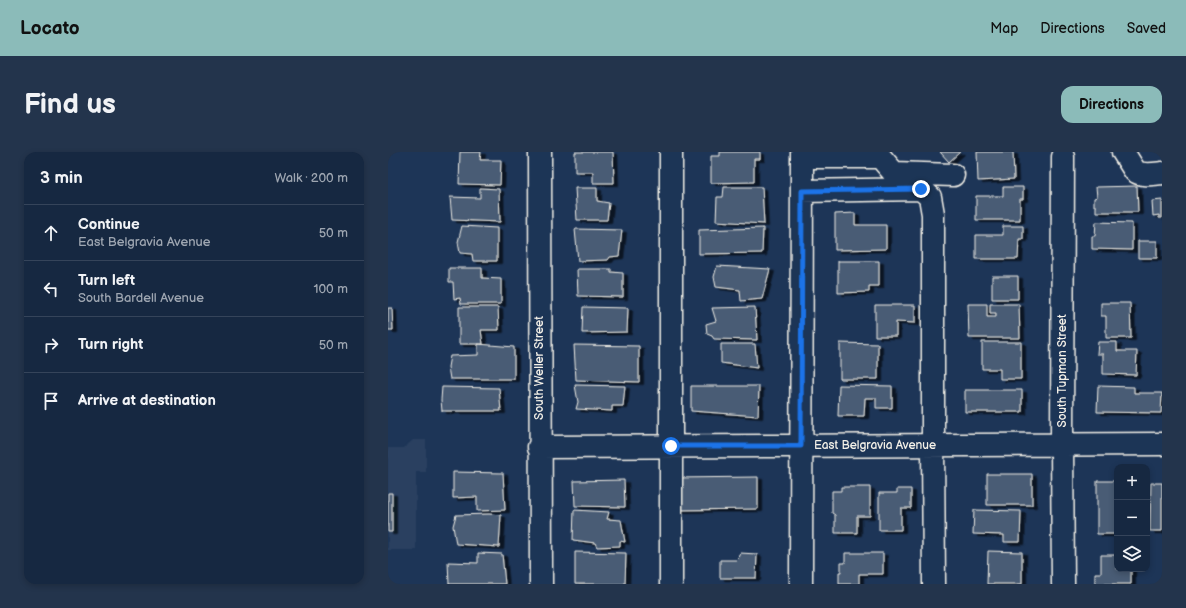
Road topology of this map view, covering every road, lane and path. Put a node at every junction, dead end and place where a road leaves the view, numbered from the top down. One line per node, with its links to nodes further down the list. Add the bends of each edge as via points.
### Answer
1 (540, 152): 15 (street, South Weller Street)
2 (671, 152): 13 (street)
3 (1123, 152): 7 (street, via 1137,173)
4 (802, 155): 5 (street); 9 (street)
5 (878, 155): 8 (street, via 894,173)
6 (1063, 157): 10 (street, South Tupman Street)
7 (1162, 173)
8 (953, 175)
9 (802, 191): 12 (street, via 921,189 930,197 934,214); 14 (street)
10 (1062, 444): 11 (street, East Belgravia Avenue); 12 (street, East Belgravia Avenue); 20 (street, South Tupman Street)
11 (1162, 444)
12 (932, 445): 14 (street, East Belgravia Avenue); 19 (street)
13 (671, 446): 14 (street, East Belgravia Avenue); 15 (street, East Belgravia Avenue); 17 (street)
14 (801, 446): 18 (street)
15 (539, 447): 16 (street, South Weller Street)
16 (541, 584)
17 (671, 584)
18 (801, 584)
19 (934, 584)
20 (1063, 584)

